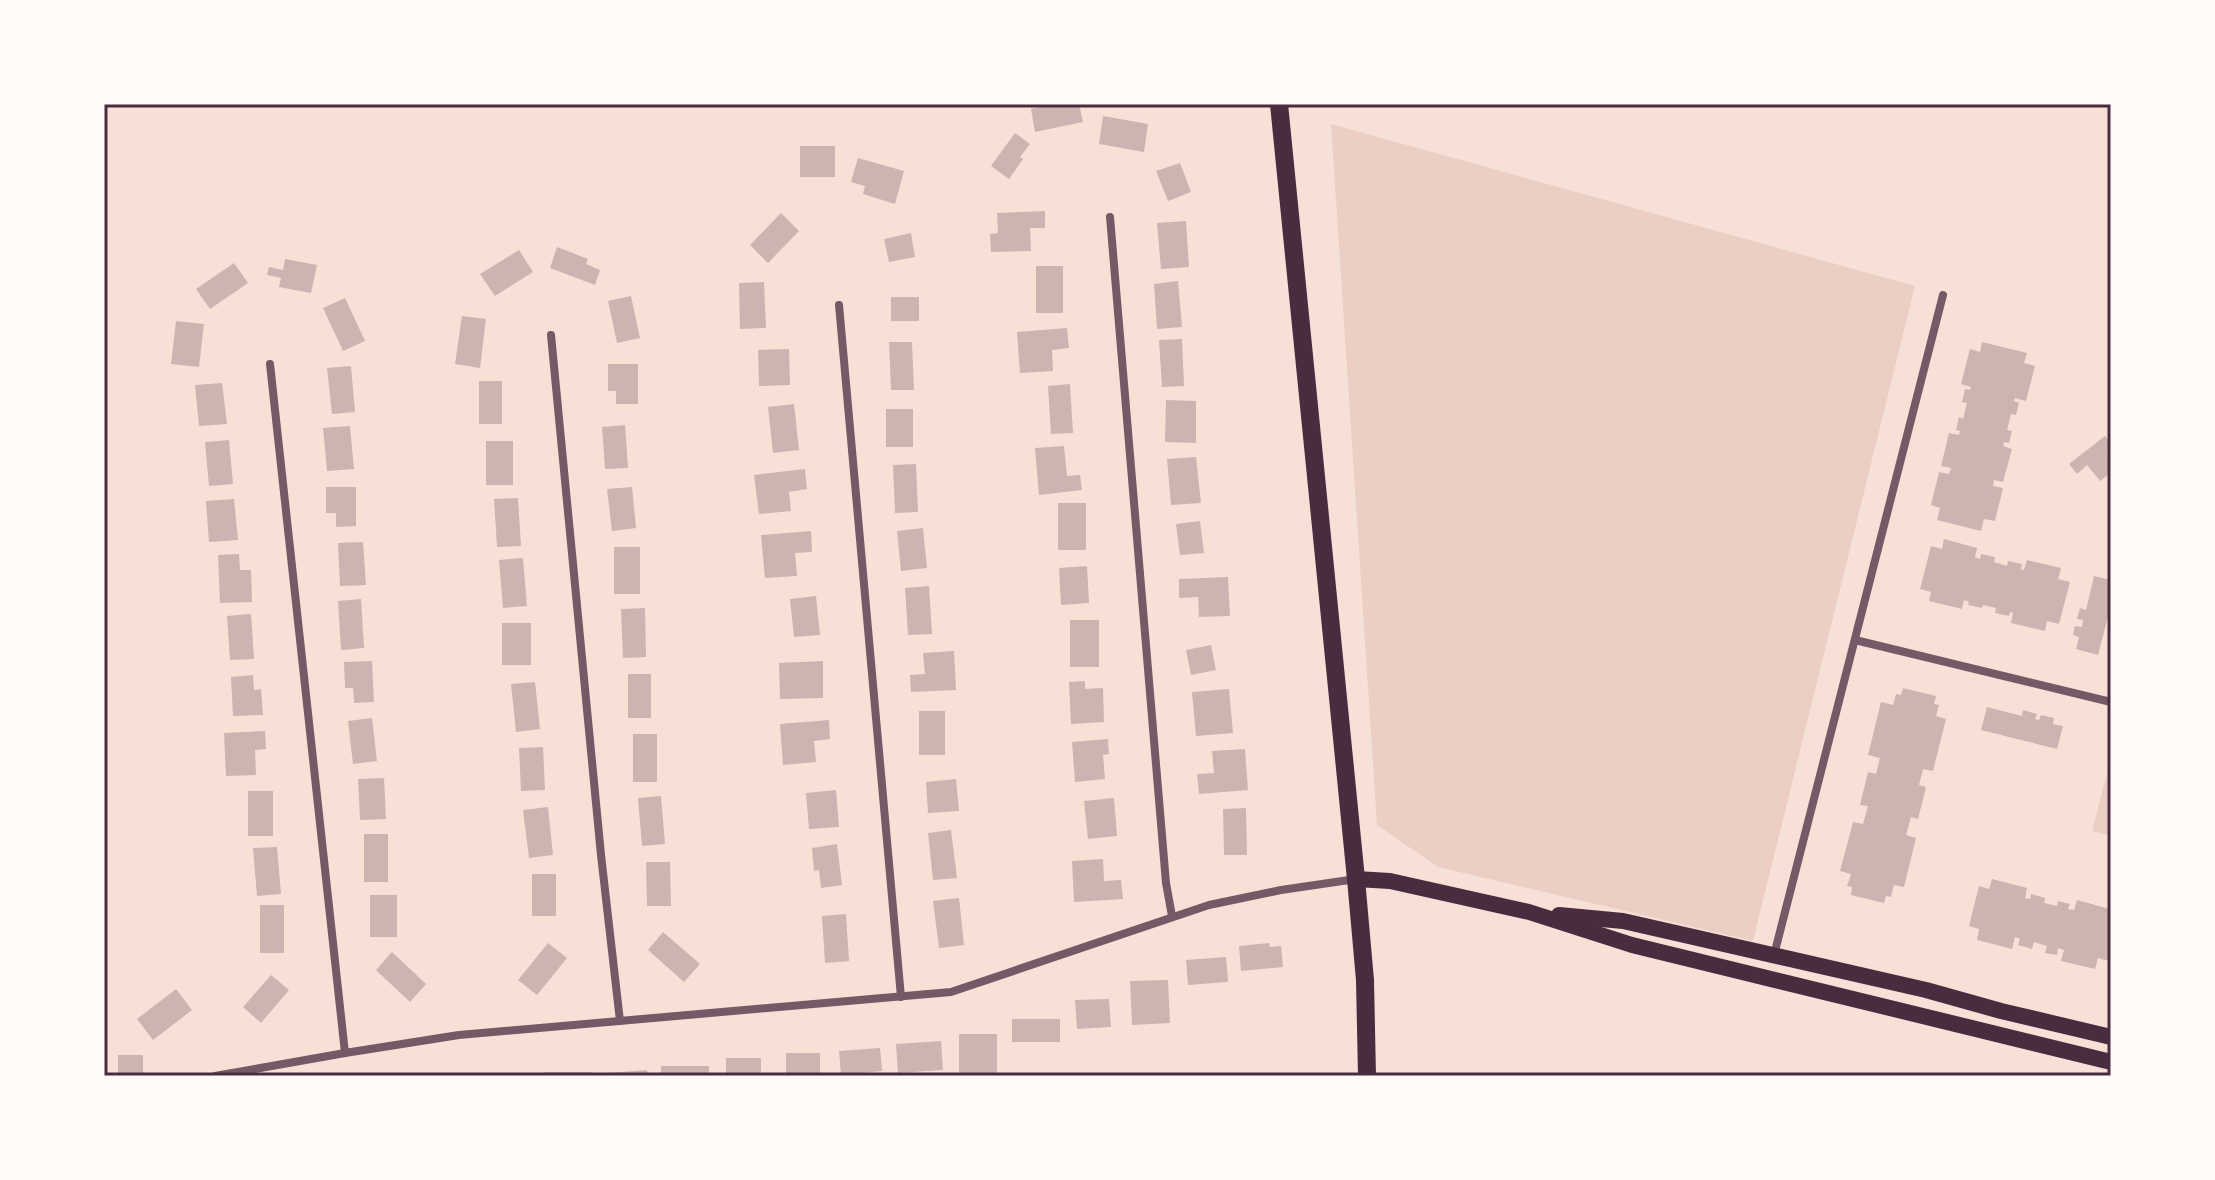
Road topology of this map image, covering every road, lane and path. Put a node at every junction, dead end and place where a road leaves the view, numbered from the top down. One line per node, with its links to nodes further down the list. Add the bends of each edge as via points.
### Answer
1 (1279, 104): 9 (main road)
2 (1110, 217): 11 (street)
3 (1943, 295): 7 (street)
4 (839, 305): 13 (street)
5 (551, 335): 14 (street)
6 (270, 364): 16 (street)
7 (1855, 640): 8 (street); 12 (street)
8 (2111, 702)
9 (1356, 879): 10 (main road, via 1390,881); 11 (street, via 1236,898); 19 (main road)
10 (1529, 912): 12 (main road, via 1623,921); 17 (main road, via 1632,945)
11 (1172, 916): 13 (street, via 951,992)
12 (1774, 955): 15 (main road)
13 (901, 997): 14 (street)
14 (620, 1021): 16 (street, via 459,1035)
15 (2111, 1037)
16 (345, 1053): 18 (street)
17 (2111, 1062)
18 (215, 1076)
19 (1367, 1076)

